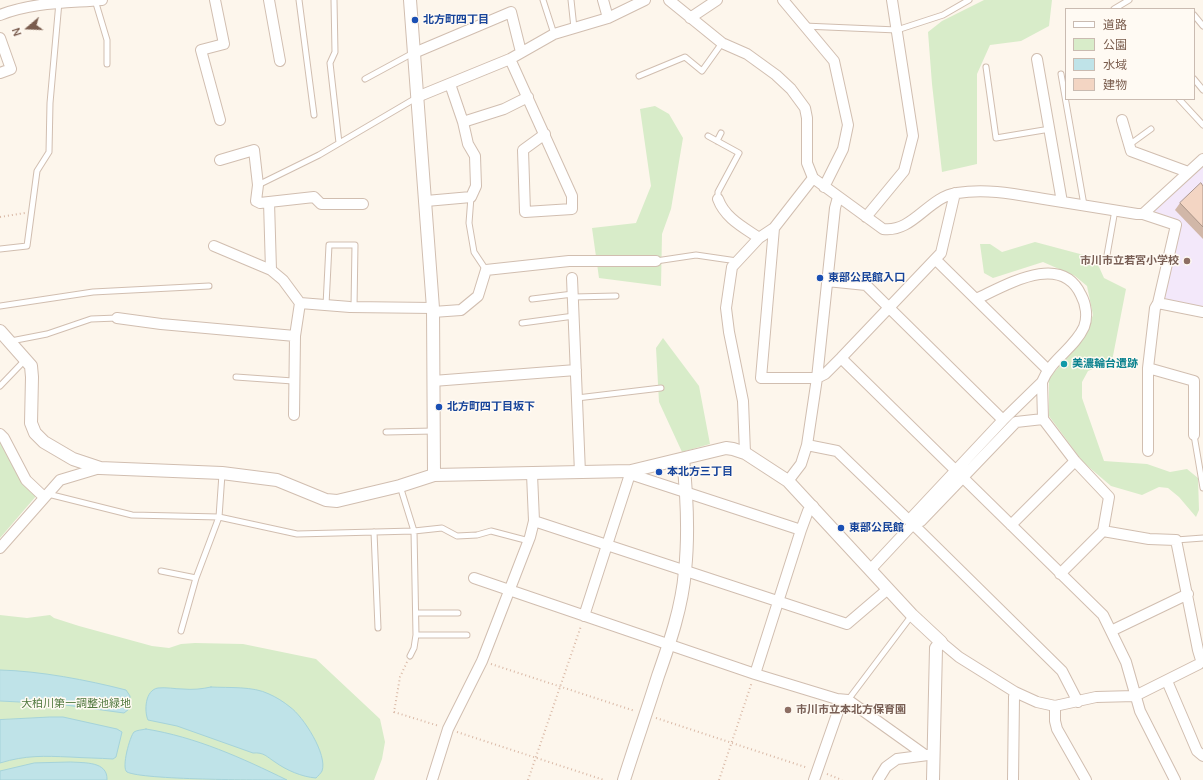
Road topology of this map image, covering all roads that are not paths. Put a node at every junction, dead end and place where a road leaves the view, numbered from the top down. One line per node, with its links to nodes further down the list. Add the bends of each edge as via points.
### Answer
1 (95, 0): 2 (street); 17 (street); 38 (lane, via 107,40)
2 (102, 0)
3 (215, 0): 53 (street, via 224,44 200,50)
4 (269, 0): 37 (street)
5 (299, 0): 52 (lane)
6 (334, 0): 63 (lane, via 335,52 330,63)
7 (410, 0): 34 (street)
8 (543, 0): 30 (lane)
9 (571, 0): 28 (lane)
10 (603, 0): 24 (street)
11 (645, 0): 24 (street)
12 (669, 0): 20 (street)
13 (783, 0): 26 (street)
14 (892, 0): 29 (street)
15 (969, 0): 29 (lane, via 943,15)
16 (1129, 0): 21 (lane)
17 (78, 1): 19 (street)
18 (714, 1): 25 (street)
19 (59, 2): 23 (street, via 16,9); 86 (lane, via 50,103 49,152 37,171 27,246)
20 (677, 4): 25 (street)
21 (1116, 8)
22 (1195, 15): 27 (lane)
23 (0, 16)
24 (608, 18): 28 (street)
25 (690, 18): 32 (street)
26 (804, 26): 29 (lane); 70 (street, via 834,61 848,125 843,149)
27 (1203, 26)
28 (574, 28): 30 (street)
29 (897, 30): 82 (street, via 913,136 904,171)
30 (554, 34): 33 (street)
31 (0, 38): 40 (street, via 11,69)
32 (722, 43): 42 (lane, via 702,71 685,57); 68 (street, via 748,54 776,74 791,89 804,108 807,118 807,163)
33 (522, 52): 34 (street, via 511,12); 35 (street)
34 (414, 53): 43 (lane); 47 (street)
35 (510, 59): 45 (street); 48 (street)
36 (1037, 59): 58 (street)
37 (280, 61)
38 (107, 64)
39 (986, 67): 58 (lane, via 996,138)
40 (0, 73)
41 (1061, 74): 49 (lane)
42 (639, 76)
43 (365, 79)
44 (1195, 80): 46 (lane)
45 (450, 84): 47 (street); 55 (street)
46 (1203, 90)
47 (417, 97): 63 (lane); 75 (street)
48 (528, 97): 55 (street, via 504,109); 60 (street)
49 (1065, 97)
50 (1066, 100): 79 (lane)
51 (1180, 100): 56 (lane)
52 (314, 116)
53 (220, 120)
54 (1122, 120): 64 (street)
55 (463, 122): 72 (street, via 468,144 475,156 476,186)
56 (1203, 125)
57 (1151, 129): 64 (lane)
58 (1050, 130): 77 (street)
59 (721, 133): 62 (lane)
60 (545, 134): 60 (street, via 523,150 525,212 572,209 572,196)
61 (708, 136): 62 (lane)
62 (717, 141): 74 (lane, via 739,153 718,192)
63 (339, 143): 69 (lane, via 296,168)
64 (1129, 145): 67 (street, via 1131,151)
65 (1203, 159): 67 (street)
66 (220, 160): 69 (street, via 254,150)
67 (1188, 172): 81 (street)
68 (813, 178): 70 (street); 83 (street)
69 (258, 185): 76 (street, via 256,201)
70 (824, 187): 73 (street)
71 (955, 193): 77 (street, via 1003,192); 82 (street, via 935,202 906,225 893,230 883,229); 88 (street, via 941,253)
72 (471, 197): 75 (street); 92 (lane, via 470,223 474,252)
73 (838, 197): 82 (street); 94 (street)
74 (718, 199): 84 (street, via 722,210)
75 (426, 201): 106 (street)
76 (269, 202): 78 (street, via 314,197 321,204); 91 (street)
77 (1062, 202): 79 (street)
78 (363, 204)
79 (1084, 205): 80 (street)
80 (1116, 210): 81 (street); 87 (lane)
81 (1144, 214): 101 (street, via 1176,225)
82 (866, 217)
83 (774, 228): 84 (street); 119 (street, via 761,378)
84 (759, 238): 90 (street)
85 (214, 246): 91 (street)
86 (0, 249)
87 (1107, 255)
88 (936, 260): 99 (street); 105 (street)
89 (656, 261): 90 (lane, via 696,255); 92 (street, via 569,261)
90 (737, 261): 135 (street, via 732,267 726,308 743,401)
91 (270, 270): 100 (street, via 284,280)
92 (486, 270): 106 (street, via 478,296 462,310)
93 (572, 278): 96 (street)
94 (827, 281): 105 (street, via 866,284); 119 (street)
95 (209, 286): 103 (lane, via 94,292)
96 (573, 295): 97 (lane); 98 (lane); 108 (street)
97 (616, 296)
98 (532, 299)
99 (976, 299): 116 (street); 116 (street, via 1029,275 1040,273 1052,273 1073,282 1084,302 1085,325 1078,338)
100 (300, 303): 102 (street); 112 (street)
101 (1158, 304): 107 (street); 115 (street, via 1155,308)
102 (326, 305): 104 (street); 104 (lane, via 329,245 355,245)
103 (0, 306)
104 (354, 307): 106 (street)
105 (890, 308): 113 (street); 128 (street)
106 (432, 310): 121 (street)
107 (1203, 312)
108 (574, 316): 110 (lane); 117 (street)
109 (117, 318): 111 (lane, via 91,319 47,334); 112 (street)
110 (522, 323)
111 (3, 336): 114 (street)
112 (296, 336): 120 (street)
113 (841, 358): 119 (street, via 825,374); 142 (street)
114 (26, 359): 123 (lane); 138 (street, via 31,366 31,423 35,433 44,442 73,459)
115 (1148, 368): 132 (street, via 1194,381); 134 (street)
116 (1047, 369): 122 (street)
117 (576, 370): 121 (street); 125 (street)
118 (236, 377): 120 (lane)
119 (817, 378): 133 (street)
120 (293, 381): 126 (street)
121 (433, 381): 129 (street)
122 (1042, 382): 127 (street); 128 (street)
123 (0, 386)
124 (661, 388): 125 (lane)
125 (577, 398): 139 (street)
126 (294, 415)
127 (1043, 419): 137 (street); 142 (street, via 1016,422)
128 (1003, 420): 142 (street)
129 (434, 431): 130 (lane); 144 (street)
130 (386, 432)
131 (0, 434): 149 (street, via 26,480)
132 (1194, 435): 147 (lane)
133 (807, 445): 145 (street, via 801,464); 153 (street, via 837,451)
134 (1148, 452)
135 (745, 453): 136 (street, via 726,448); 145 (street)
136 (683, 459): 141 (street); 148 (street)
137 (1075, 460): 154 (street); 156 (street, via 1109,497)
138 (100, 468): 140 (street); 149 (street, via 60,480)
139 (580, 472): 141 (street); 143 (street)
140 (222, 473): 146 (street, via 278,480 326,500 337,500); 151 (lane)
141 (630, 473): 148 (street); 162 (street)
142 (959, 473): 153 (street, via 913,516); 154 (street)
143 (532, 474): 144 (street); 152 (street)
144 (434, 475): 146 (street)
145 (788, 481): 150 (street)
146 (400, 486): 158 (lane)
147 (1203, 488)
148 (687, 493): 155 (street); 166 (street, via 688,534)
149 (45, 495): 151 (lane, via 132,515); 163 (street)
150 (813, 506): 155 (street); 164 (street)
151 (219, 517): 157 (lane, via 297,534); 168 (lane)
152 (534, 521): 161 (street); 162 (street)
153 (913, 524): 164 (street); 192 (street, via 1062,671)
154 (1011, 525): 167 (street)
155 (801, 530): 173 (street)
156 (1103, 531): 160 (street, via 1149,539); 167 (street)
157 (374, 532): 158 (lane); 178 (lane)
158 (414, 532): 161 (lane, via 442,528 457,536 492,531); 174 (lane)
159 (1203, 538): 160 (lane)
160 (1176, 540): 172 (street)
161 (529, 542): 171 (street)
162 (606, 544): 166 (street); 177 (street)
163 (0, 548)
164 (870, 570): 170 (street)
165 (161, 571): 168 (lane)
166 (685, 571): 173 (street); 184 (street, via 681,601)
167 (1060, 574): 180 (street, via 1103,615)
168 (196, 578): 179 (lane)
169 (474, 578): 171 (street)
170 (888, 589): 173 (street, via 847,624); 176 (street)
171 (510, 590): 177 (street); 197 (street, via 482,661 448,729)
172 (1188, 594): 180 (street); 186 (street)
173 (777, 601): 187 (street)
174 (416, 613): 175 (lane); 181 (lane)
175 (458, 613)
176 (912, 615): 183 (street); 191 (lane)
177 (584, 616): 184 (street)
178 (378, 628)
179 (181, 631)
180 (1111, 631): 190 (street, via 1126,662 1134,684)
181 (416, 635): 182 (lane); 185 (lane)
182 (467, 635)
183 (941, 642): 189 (street, via 959,657); 194 (street, via 936,648)
184 (669, 645): 187 (street); 198 (street)
185 (410, 656)
186 (1202, 664): 188 (street)
187 (755, 674): 191 (street)
188 (1167, 681): 190 (street); 195 (street, via 1198,751)
189 (1015, 692): 193 (street, via 1037,702); 201 (street)
190 (1135, 696): 192 (street, via 1096,697); 203 (street)
191 (845, 700): 194 (street); 196 (street)
192 (1078, 702): 193 (street)
193 (1055, 706): 202 (street, via 1057,729)
194 (929, 756): 199 (street, via 897,759 886,767); 200 (street)
195 (1203, 756)
196 (815, 775)
197 (432, 780)
198 (624, 780)
199 (878, 780)
200 (933, 780)
201 (1013, 780)
202 (1086, 780)
203 (1173, 780)

